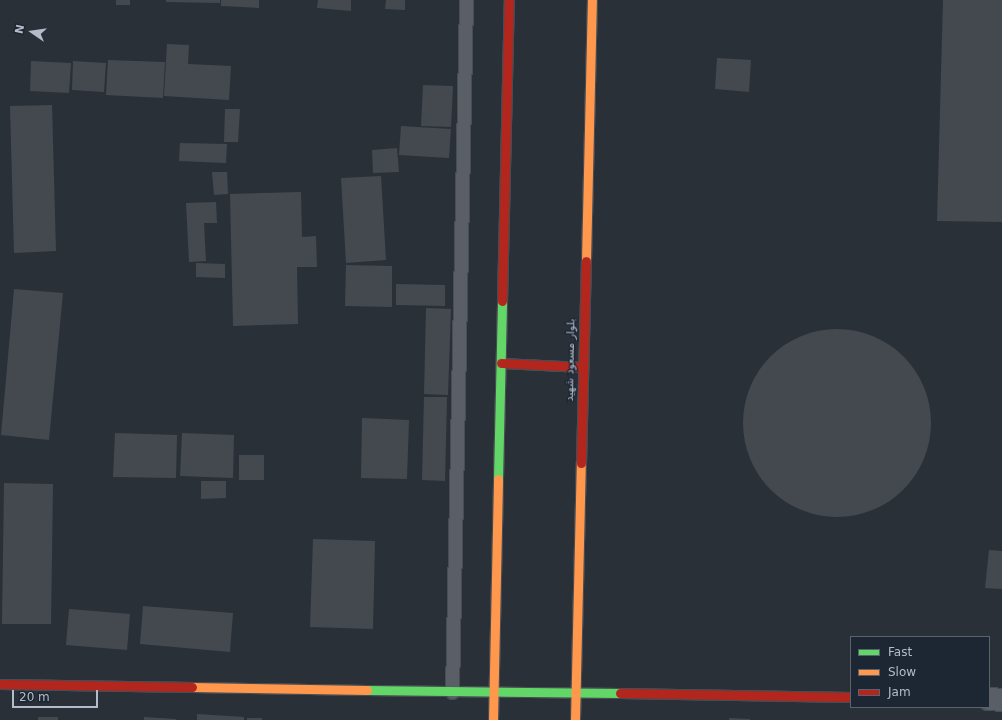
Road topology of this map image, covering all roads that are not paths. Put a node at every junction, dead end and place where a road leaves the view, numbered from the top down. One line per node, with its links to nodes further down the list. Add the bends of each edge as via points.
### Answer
1 (466, 0): 7 (lane)
2 (509, 0): 4 (main road)
3 (592, 0): 5 (main road, بلوار مسعود شهید)
4 (501, 363): 5 (main road); 8 (main road)
5 (583, 367): 9 (main road, بلوار مسعود شهید)
6 (0, 684): 7 (main road)
7 (452, 692): 8 (main road)
8 (494, 692): 9 (main road); 13 (main road)
9 (576, 692): 10 (main road); 14 (main road, بلوار مسعود شهید)
10 (850, 697)
11 (990, 699): 12 (street)
12 (1002, 700)
13 (493, 720)
14 (576, 720)

